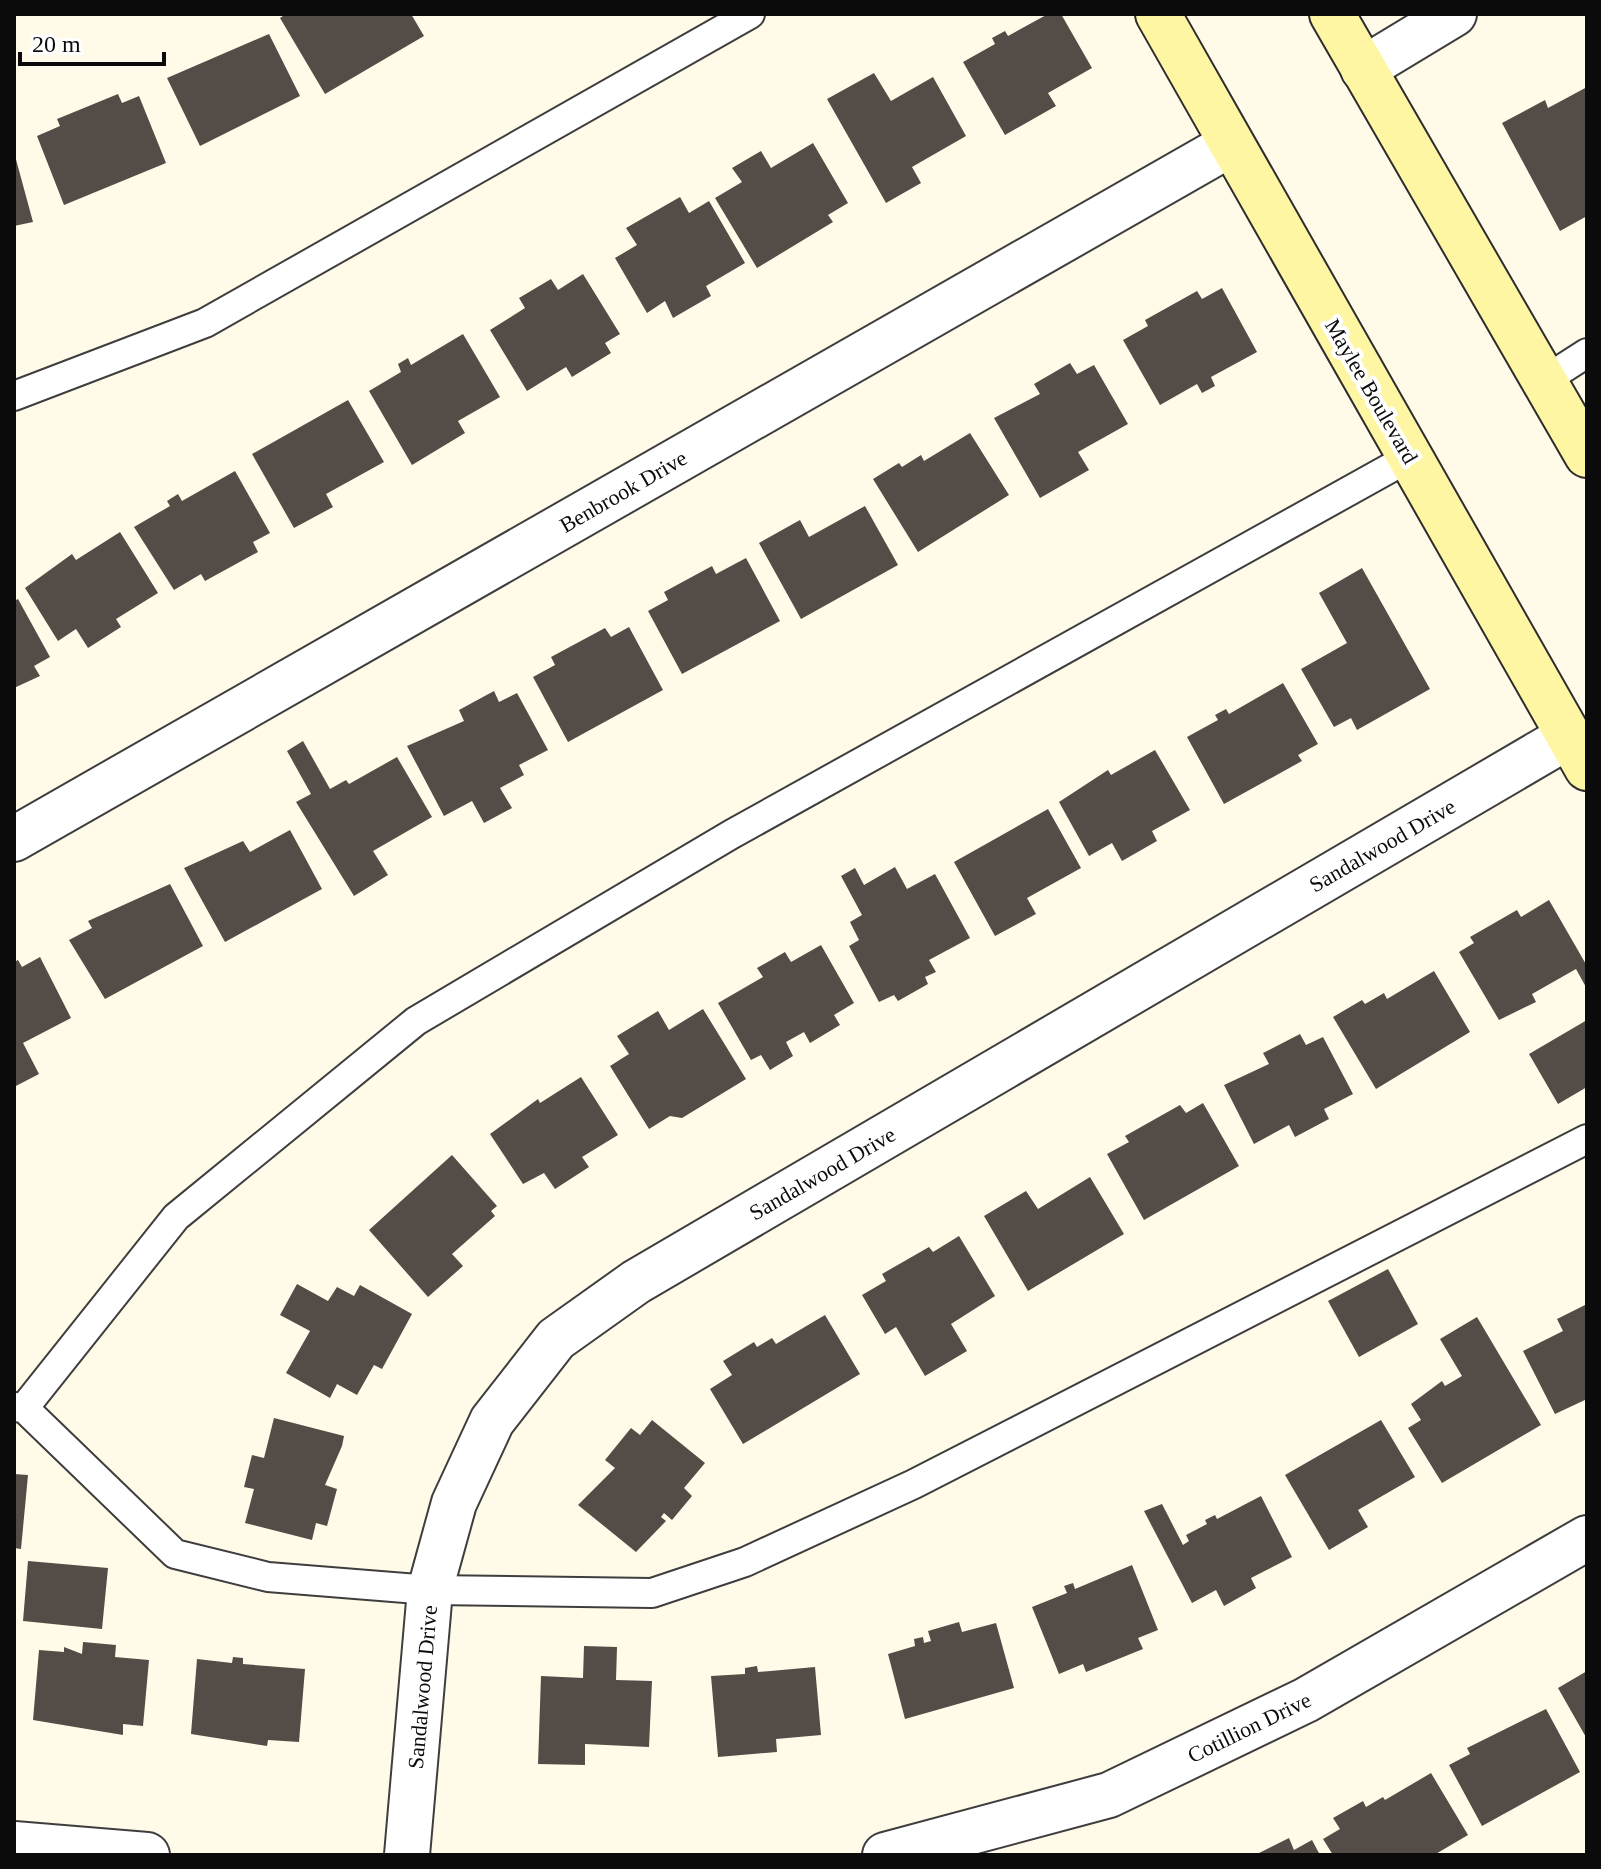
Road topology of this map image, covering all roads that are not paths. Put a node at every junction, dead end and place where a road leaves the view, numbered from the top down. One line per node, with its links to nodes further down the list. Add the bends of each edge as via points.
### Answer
1 (750, 14): 9 (lane, via 205,323)
2 (1158, 14): 6 (main road, Maylee Boulevard)
3 (1332, 14): 5 (main road)
4 (1454, 14): 5 (street)
5 (1363, 69): 8 (main road)
6 (1231, 144): 11 (main road, Maylee Boulevard); 13 (street, Benbrook Drive)
7 (1587, 353): 8 (lane)
8 (1545, 380): 10 (main road)
9 (14, 396)
10 (1587, 455)
11 (1410, 457): 12 (main road, Maylee Boulevard); 15 (lane, via 732,834 416,1021 176,1217)
12 (1578, 752): 17 (street, Sandalwood Drive, via 649,1274 556,1339 492,1421 454,1503)
13 (14, 839)
14 (1587, 1139): 17 (lane, via 914,1484 745,1562 652,1593)
15 (19, 1408): 17 (lane, via 175,1554 268,1577)
16 (1587, 1538): 21 (street, Cotillion Drive, via 1306,1700 1109,1795)
17 (430, 1590): 20 (street, Sandalwood Drive)
18 (14, 1844): 19 (street)
19 (147, 1855)
20 (407, 1855)
21 (885, 1855)

